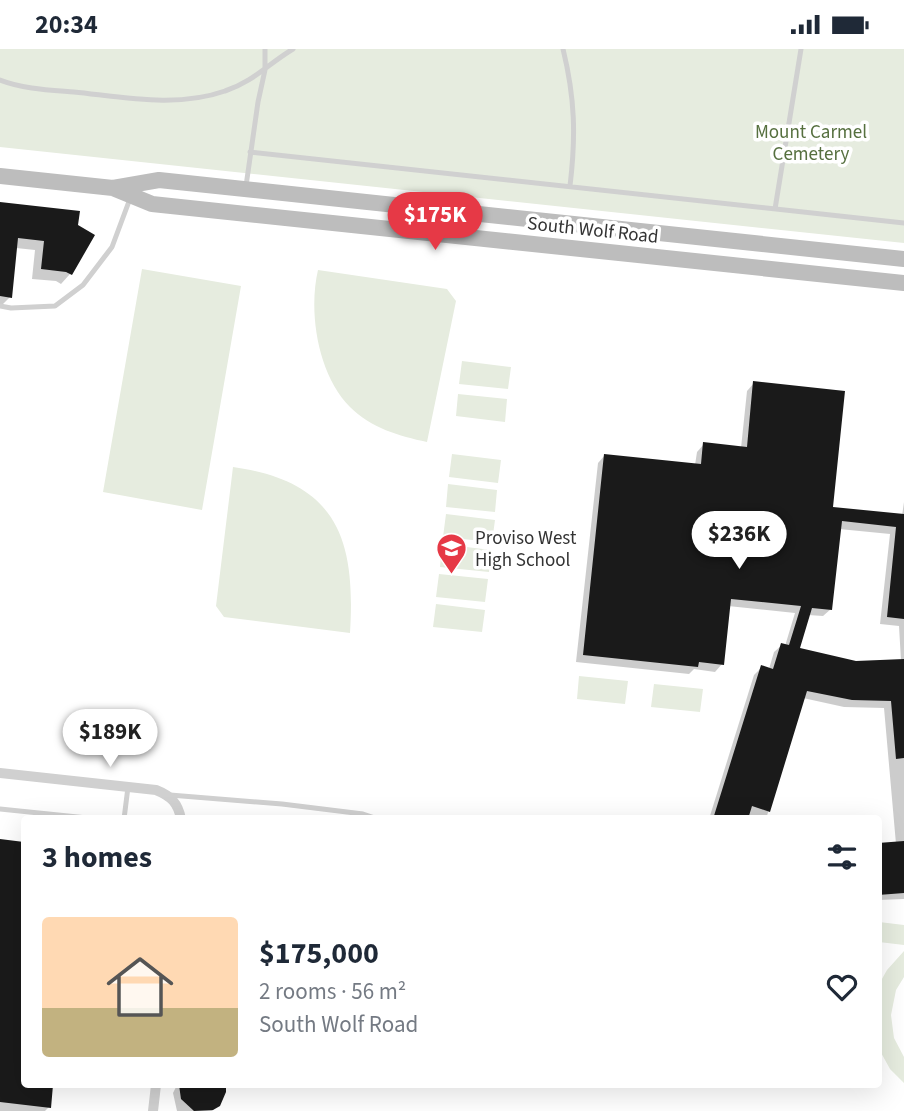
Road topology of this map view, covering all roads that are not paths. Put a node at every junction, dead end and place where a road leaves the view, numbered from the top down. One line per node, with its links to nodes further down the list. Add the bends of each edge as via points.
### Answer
1 (265, 49): 5 (lane)
2 (293, 49): 5 (lane)
3 (563, 49): 9 (lane, via 575,118)
4 (802, 49): 13 (lane)
5 (265, 70): 6 (lane, via 226,91 174,100 46,89); 7 (lane)
6 (0, 80)
7 (250, 152): 9 (lane); 11 (lane)
8 (0, 176): 10 (main road, South Wolf Road)
9 (570, 186): 13 (lane)
10 (113, 188): 11 (main road, South Wolf Road, via 159,180); 12 (main road, South Wolf Road)
11 (246, 189): 15 (main road, South Wolf Road)
12 (131, 196): 16 (main road, South Wolf Road, via 152,204); 17 (lane, via 112,247 83,285 55,306)
13 (775, 209): 14 (lane)
14 (904, 223)
15 (904, 259)
16 (904, 283)
17 (0, 306)
18 (0, 773): 19 (street)
19 (128, 787): 20 (street); 23 (lane)
20 (167, 795): 24 (street); 25 (lane)
21 (0, 809): 22 (lane)
22 (58, 815)
23 (124, 815)
24 (180, 815)
25 (366, 815)
26 (156, 1088): 27 (street)
27 (153, 1111)

